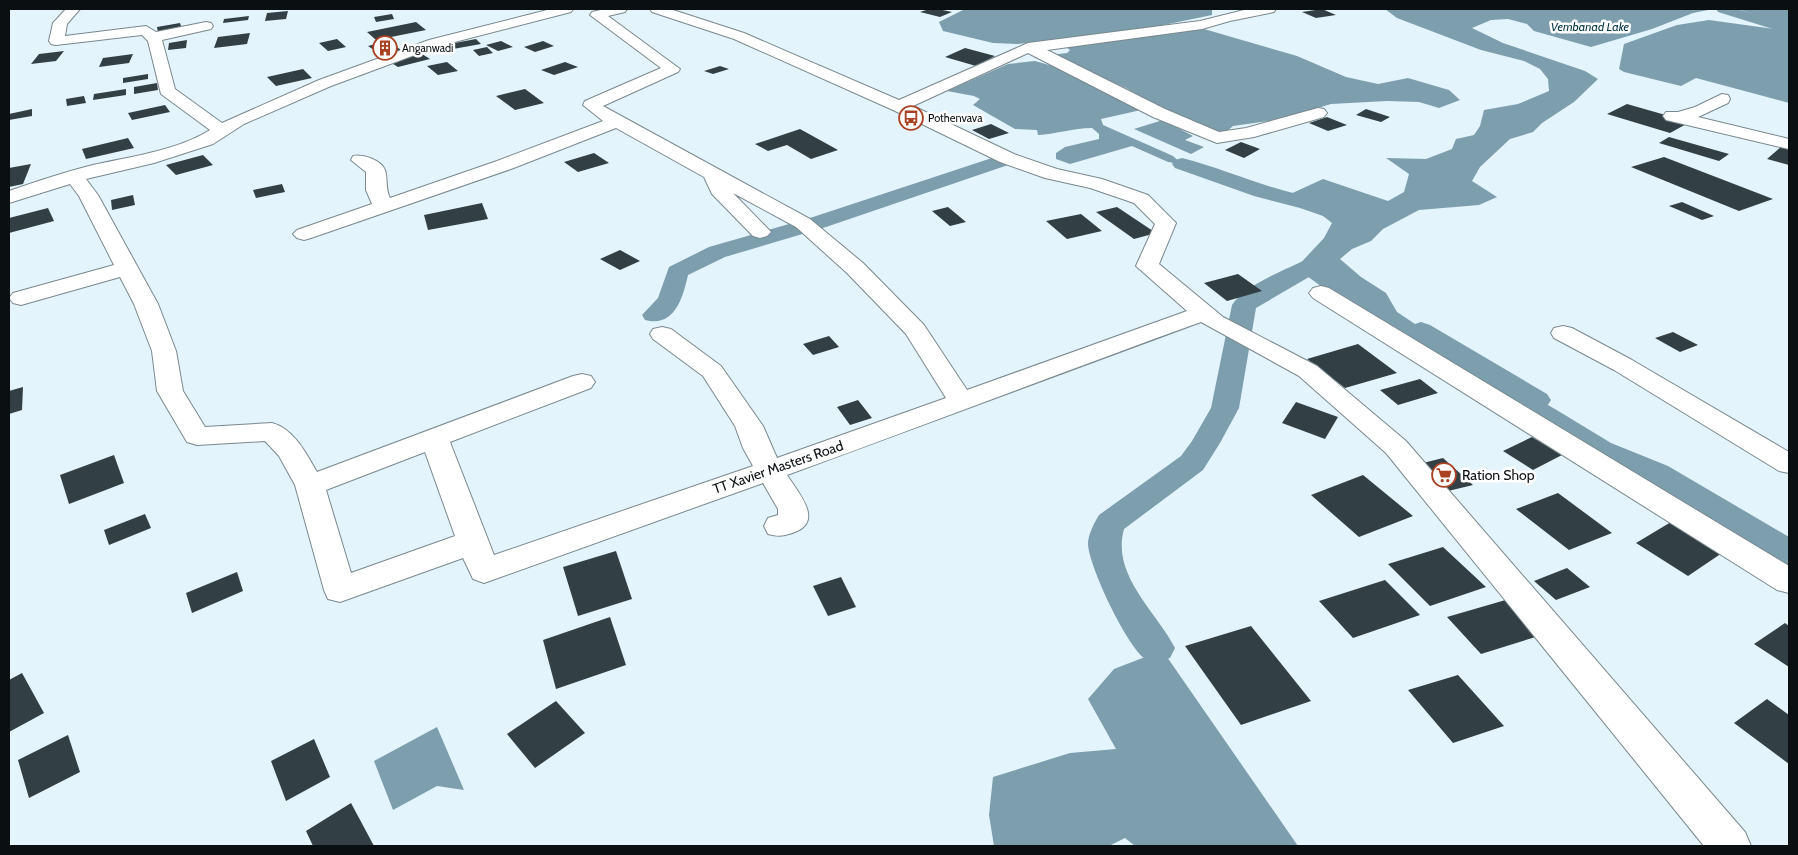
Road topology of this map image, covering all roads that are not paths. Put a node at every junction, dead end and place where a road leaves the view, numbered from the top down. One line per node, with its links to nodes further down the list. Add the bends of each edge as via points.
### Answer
1 (73, 9): 7 (street, via 60,23 56,41 146,30)
2 (566, 9): 13 (street, via 434,43 325,83)
3 (620, 9): 12 (street, via 597,15 672,68 591,105)
4 (657, 9): 10 (street, via 739,36)
5 (1269, 9): 8 (street, via 1202,25)
6 (206, 26): 7 (street)
7 (153, 37): 13 (street, via 168,91)
8 (1028, 48): 10 (street); 11 (street, via 1217,138 1248,133)
9 (1722, 99): 14 (street, via 1701,110 1676,116)
10 (899, 106): 25 (street, via 1007,158 1141,199 1166,223 1147,266)
11 (1318, 113)
12 (617, 122): 16 (street); 19 (street)
13 (221, 130): 17 (street, via 207,140)
14 (1789, 144)
15 (360, 160): 19 (street, via 376,170 376,190)
16 (710, 171): 20 (street, via 718,190); 29 (street, via 807,226 855,268 915,330)
17 (74, 177): 18 (street); 22 (street, via 88,195)
18 (9, 197)
19 (384, 207): 21 (street)
20 (760, 232)
21 (304, 234)
22 (128, 268): 24 (street); 33 (street, via 164,351 170,391 196,436 272,432 290,451)
23 (1321, 294): 36 (street)
24 (21, 298)
25 (1204, 313): 29 (street, TT Xavier Masters Road); 37 (street, via 1308,371 1396,447)
26 (1564, 333): 31 (street, via 1624,365)
27 (662, 334): 32 (street, via 712,371 749,426)
28 (582, 382): 30 (street)
29 (962, 401): 32 (street, TT Xavier Masters Road)
30 (434, 438): 33 (street); 35 (street, TT Xavier Masters Road)
31 (1789, 464)
32 (769, 470): 34 (street, via 793,509 793,520); 35 (street, TT Xavier Masters Road, via 484,571)
33 (310, 485): 35 (street, via 340,590)
34 (779, 526)
35 (473, 542)
36 (1789, 581)
37 (1730, 846)

